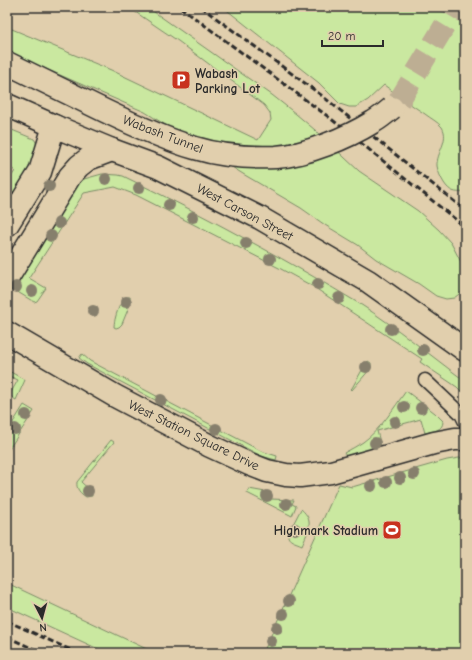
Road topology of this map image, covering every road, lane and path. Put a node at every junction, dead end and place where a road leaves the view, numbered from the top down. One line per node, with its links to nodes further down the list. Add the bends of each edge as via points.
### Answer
1 (7, 63): 3 (street, Wabash Tunnel, bridge, via 143,128 195,148 228,155 278,157 311,150 354,133)
2 (7, 105): 4 (street, West Carson Street)
3 (392, 108)
4 (54, 126): 5 (street, West Carson Street); 6 (street, via 40,172)
5 (112, 150): 8 (street, via 88,159 70,176); 11 (street, West Carson Street, via 158,167 260,218 368,281)
6 (7, 225)
7 (7, 236): 8 (street)
8 (28, 246): 9 (street)
9 (7, 279)
10 (7, 333): 14 (street, West Station Square Drive, via 115,396 210,446 267,472 300,476 331,472 434,443)
11 (465, 350)
12 (425, 380): 13 (lane, via 461,414)
13 (465, 422)
14 (465, 439)

